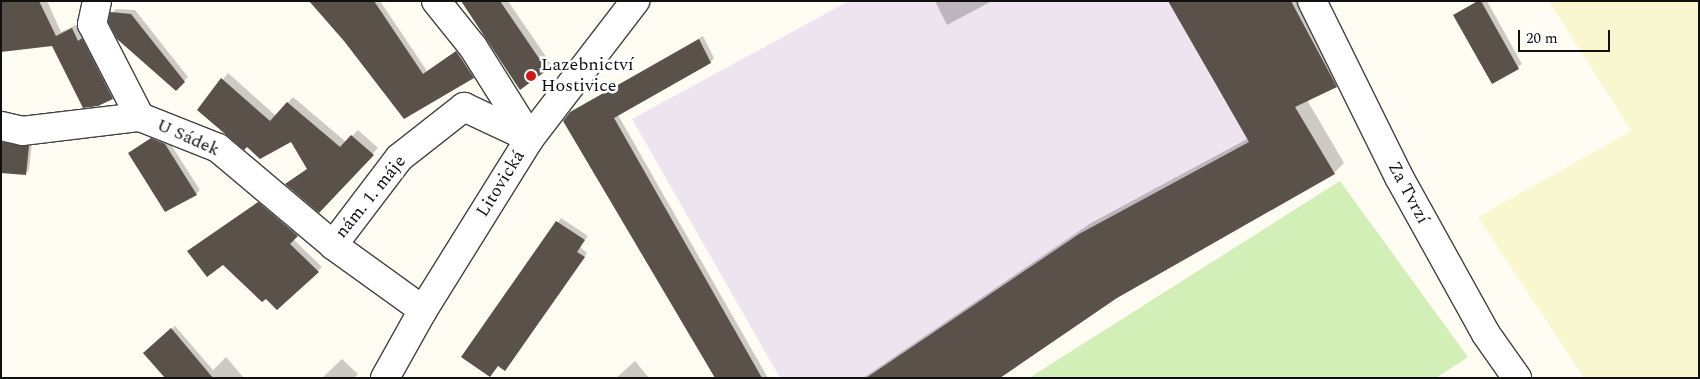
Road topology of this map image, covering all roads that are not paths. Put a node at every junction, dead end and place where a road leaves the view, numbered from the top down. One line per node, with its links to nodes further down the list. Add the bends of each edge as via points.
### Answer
1 (97, 1): 5 (street, U Sádek, via 92,24)
2 (436, 1): 7 (street, via 473,47)
3 (635, 1): 7 (street, Litovická)
4 (1312, 1): 11 (street, Za Tvrzí, via 1404,186 1486,334)
5 (140, 117): 6 (street, via 22,131); 8 (street, U Sádek, via 218,148)
6 (1, 126)
7 (530, 138): 8 (street, nám. 1. máje, via 464,107 399,158); 9 (street, Litovická)
8 (332, 245): 9 (street, nám. 1. máje)
9 (423, 310): 10 (street, Litovická)
10 (385, 378)
11 (1517, 378)

